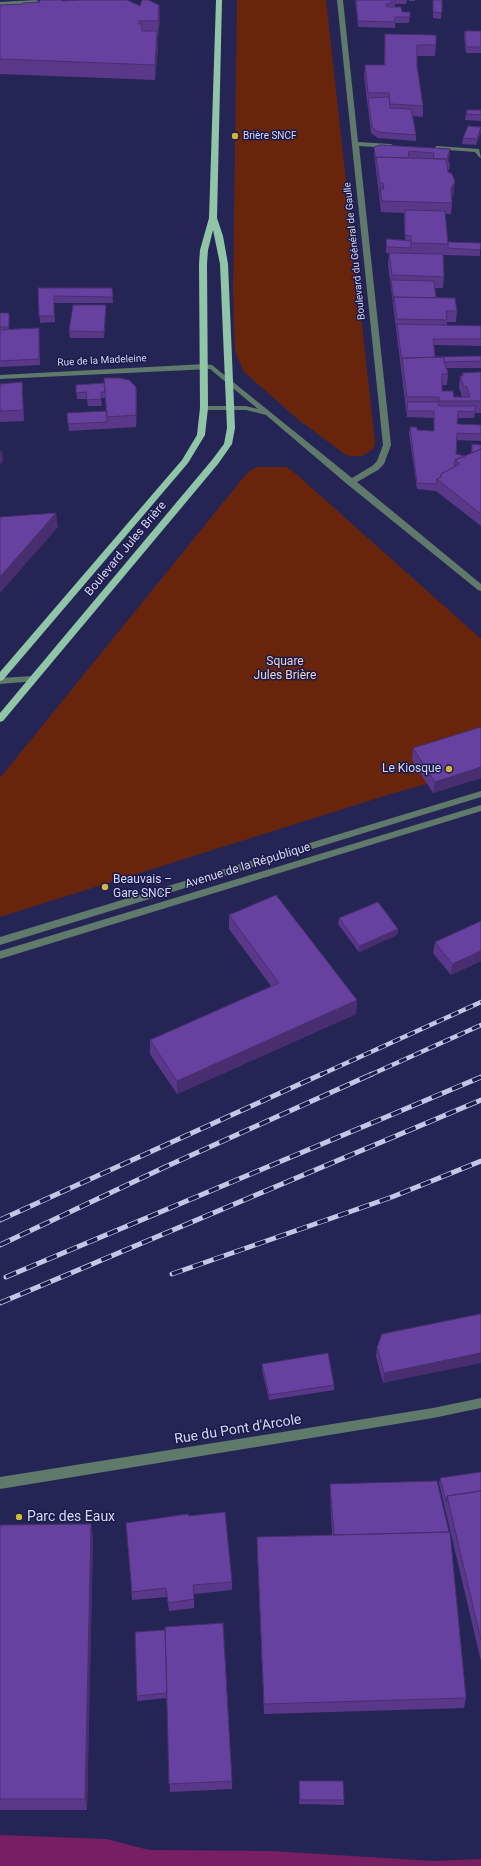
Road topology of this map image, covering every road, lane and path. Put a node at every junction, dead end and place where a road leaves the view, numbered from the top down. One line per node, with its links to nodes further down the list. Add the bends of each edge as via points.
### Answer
1 (219, 0): 9 (main road)
2 (340, 0): 5 (street, Boulevard du Général de Gaulle)
3 (44, 2): 4 (street)
4 (0, 4)
5 (355, 144): 6 (street); 16 (street, Boulevard du Général de Gaulle, via 387,445 381,462 375,468)
6 (401, 147)
7 (431, 148): 8 (street)
8 (480, 151)
9 (214, 218): 10 (main road, via 204,250); 12 (main road, via 224,264)
10 (205, 366): 11 (street, Rue de la Madeleine); 12 (street); 14 (main road, Boulevard Jules Brière)
11 (0, 377)
12 (229, 380): 13 (main road, Boulevard Jules Brière); 15 (street)
13 (230, 407): 14 (street); 15 (street, via 259,410); 18 (main road, Boulevard Jules Brière, via 231,428 224,450)
14 (204, 408): 19 (main road, Boulevard Jules Brière, via 201,435 185,461)
15 (282, 424): 16 (street)
16 (350, 482): 17 (street)
17 (481, 588)
18 (33, 678): 19 (street); 20 (main road, Boulevard Jules Brière)
19 (0, 680)
20 (0, 718)
21 (481, 794): 23 (street)
22 (481, 808): 24 (street, Avenue de la République)
23 (0, 941)
24 (0, 955)
25 (481, 1403): 26 (street, Rue du Pont d'Arcole, via 433,1414)
26 (0, 1483)

